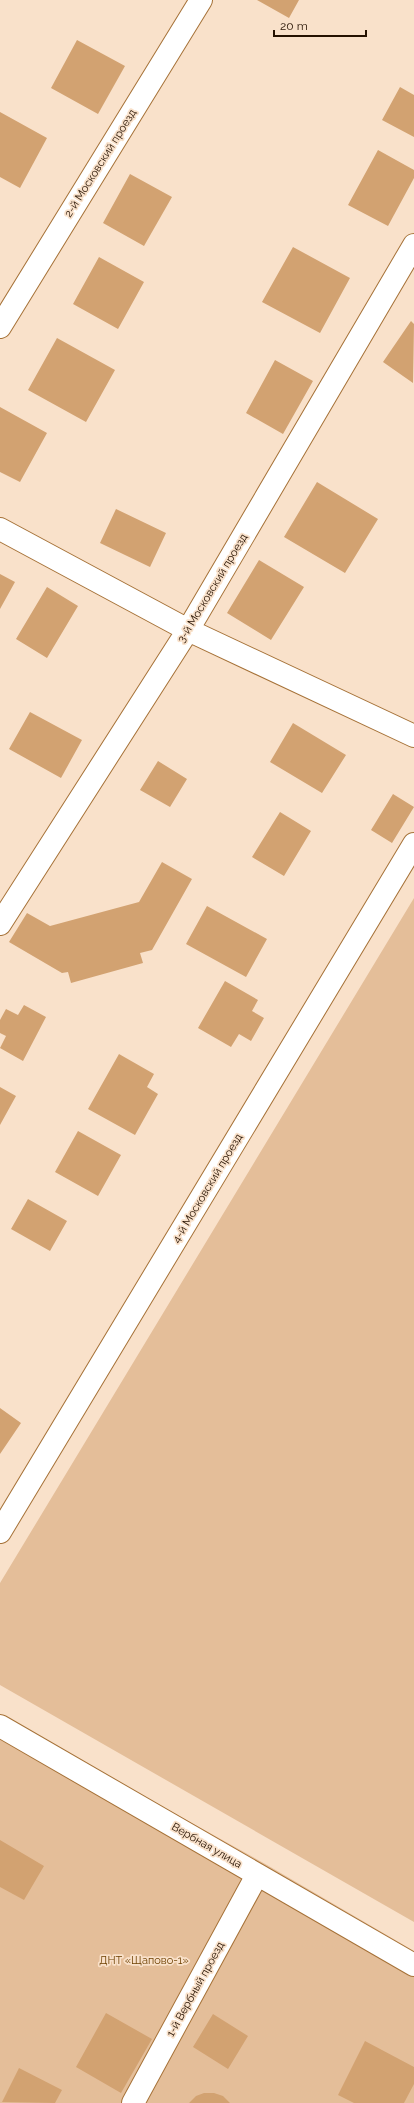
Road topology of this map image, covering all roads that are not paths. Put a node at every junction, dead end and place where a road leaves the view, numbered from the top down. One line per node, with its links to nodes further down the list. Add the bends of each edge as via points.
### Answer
1 (201, 0): 3 (street, 2-й Московский проезд)
2 (414, 245): 5 (street, 3-й Московский проезд)
3 (0, 327)
4 (0, 529): 5 (street)
5 (188, 630): 6 (street); 8 (street, 3-й Московский проезд)
6 (414, 736)
7 (414, 844): 9 (street, 4-й Московский проезд)
8 (0, 924)
9 (0, 1532)
10 (0, 1726): 11 (street, Вербная улица)
11 (257, 1875): 12 (street, Вербная улица); 13 (street, 1-й Вербный проезд)
12 (414, 1965)
13 (133, 2103)

